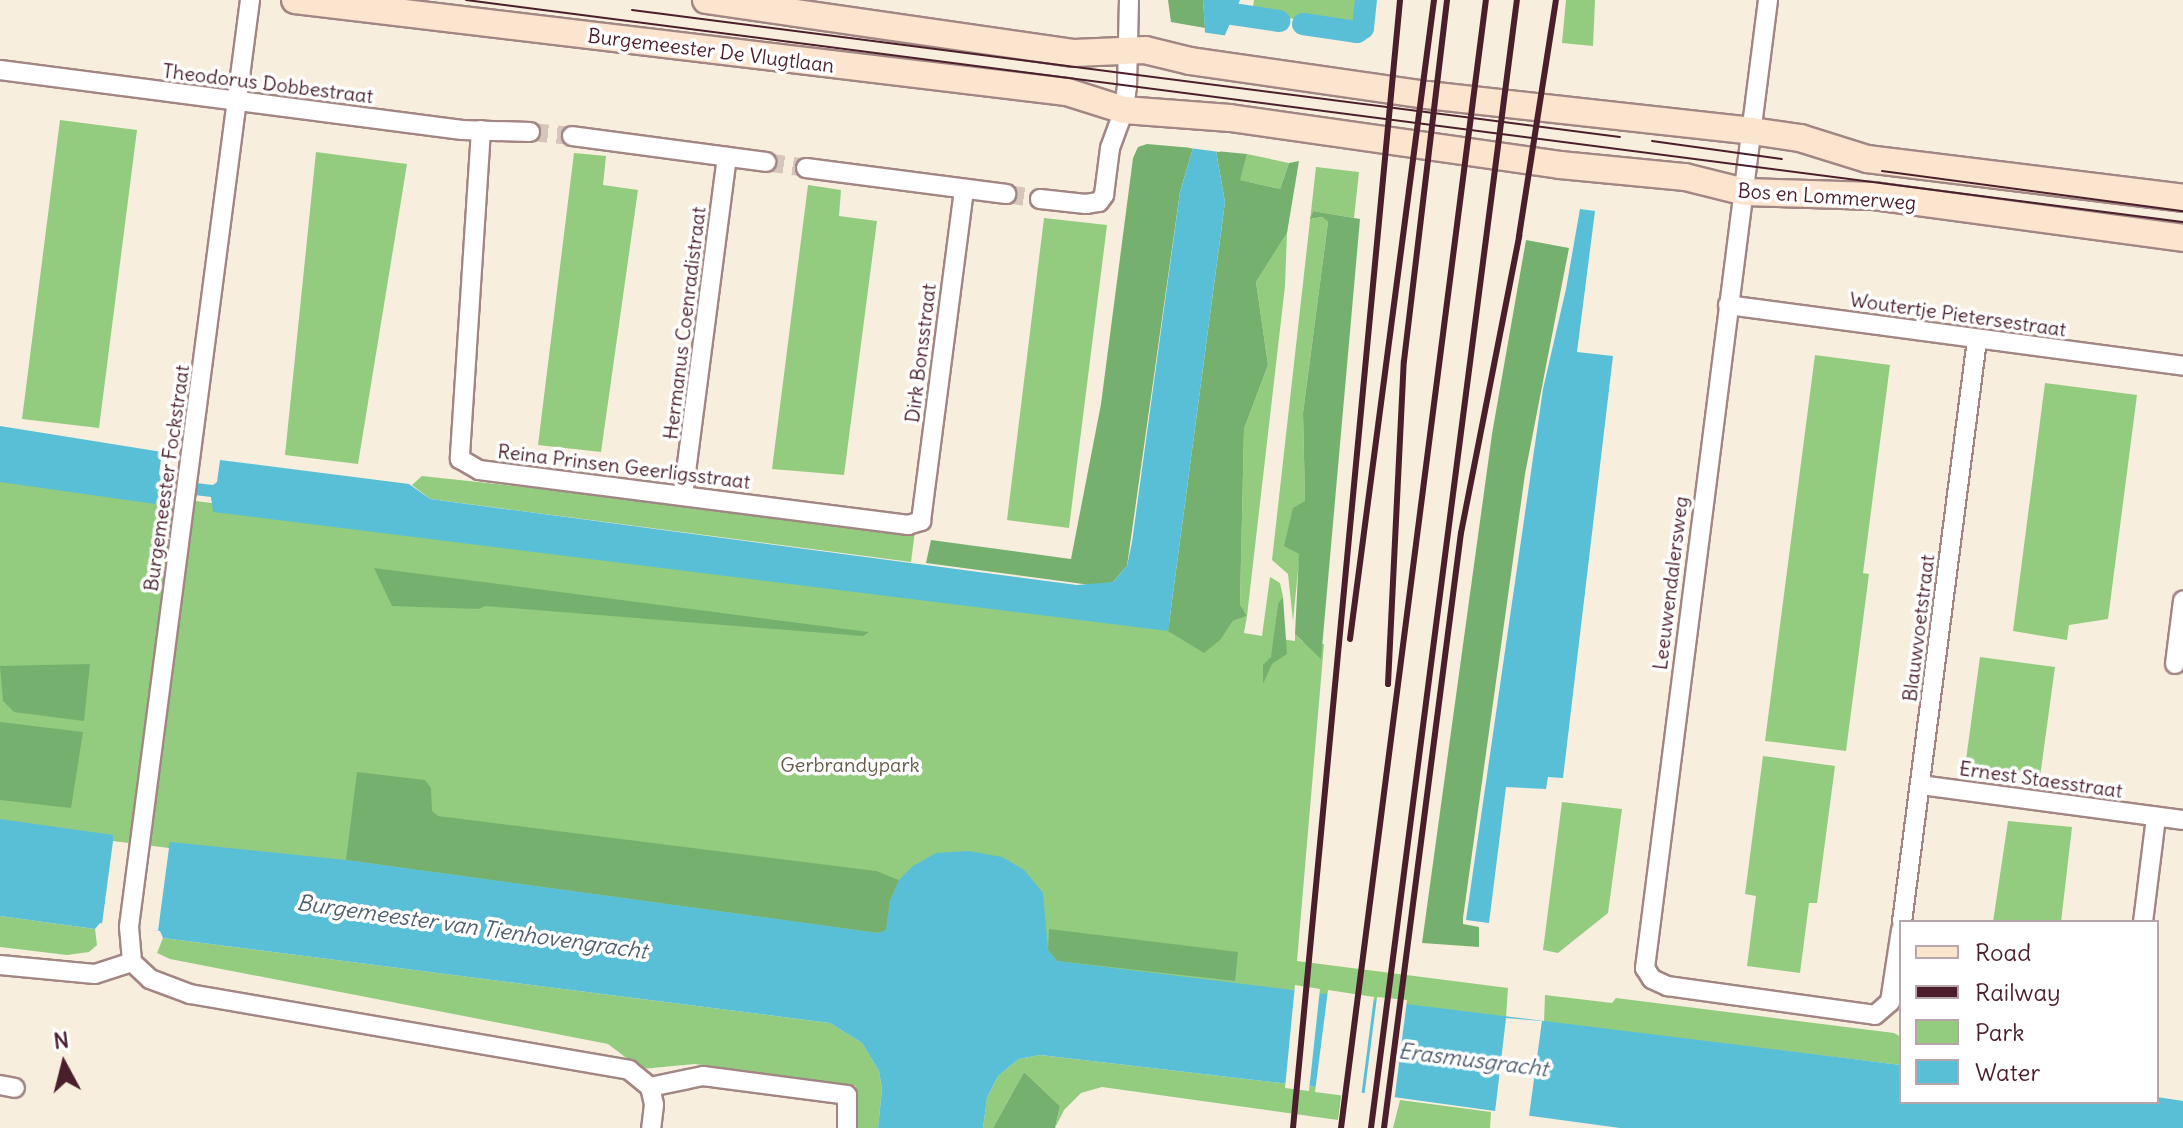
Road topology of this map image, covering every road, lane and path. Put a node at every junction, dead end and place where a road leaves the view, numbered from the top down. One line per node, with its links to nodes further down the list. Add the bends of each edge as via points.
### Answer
1 (250, 0): 8 (street, Burgemeester Fockstraat)
2 (295, 0): 9 (main road, Burgemeester De Vlugtlaan, via 1067,92)
3 (706, 0): 6 (main road, via 1074,53)
4 (1129, 0): 6 (street)
5 (1768, 0): 10 (street)
6 (1129, 48): 9 (street); 10 (main road, Bos en Lommerweg, via 1427,95)
7 (0, 70): 8 (street, Theodorus Dobbestraat)
8 (238, 101): 11 (street, Theodorus Dobbestraat); 37 (street, Burgemeester Fockstraat, via 129,927)
9 (1124, 110): 14 (main road, Burgemeester De Vlugtlaan, via 1230,118); 22 (street, via 1099,202)
10 (1754, 118): 19 (street, Leeuwendalersweg); 21 (main road, Bos en Lommerweg, via 1867,159)
11 (481, 130): 12 (street, Theodorus Dobbestraat); 27 (street, Reina Prinsen Geerligsstraat, via 460,459 479,470)
12 (530, 132)
13 (572, 136): 15 (street)
14 (1424, 145): 19 (main road, Bos en Lommerweg, via 1685,177)
15 (727, 157): 16 (street); 27 (street, Hermanus Coenradistraat)
16 (766, 162)
17 (806, 168): 18 (street)
18 (964, 190): 20 (street); 28 (street, Dirk Bonsstraat)
19 (1745, 192): 23 (main road, Bos en Lommerweg, via 1874,196); 24 (street, Leeuwendalersweg)
20 (1006, 194)
21 (2183, 198)
22 (1040, 199)
23 (2183, 238)
24 (1728, 305): 25 (street, Woutertje Pietersestraat); 36 (street, Leeuwendalersweg, via 1645,968 1652,979 1667,986 1875,1015 1890,1002)
25 (1977, 340): 26 (street, Woutertje Pietersestraat); 31 (street, Blauwvoetstraat)
26 (2183, 366)
27 (683, 495): 28 (street, Reina Prinsen Geerligsstraat, via 908,525)
28 (921, 521)
29 (2183, 601): 30 (street)
30 (2175, 664)
31 (1921, 785): 32 (street, Ernest Staesstraat); 34 (street, Blauwvoetstraat)
32 (2156, 817): 33 (street, Ernest Staesstraat); 35 (street)
33 (2183, 820)
34 (1902, 920)
35 (2143, 920)
36 (1899, 943)
37 (132, 962): 38 (street, via 95,974); 39 (street, via 150,979 190,994 629,1070)
38 (0, 965)
39 (650, 1087): 40 (street); 41 (street, via 703,1076 847,1095)
40 (651, 1128)
41 (847, 1128)

